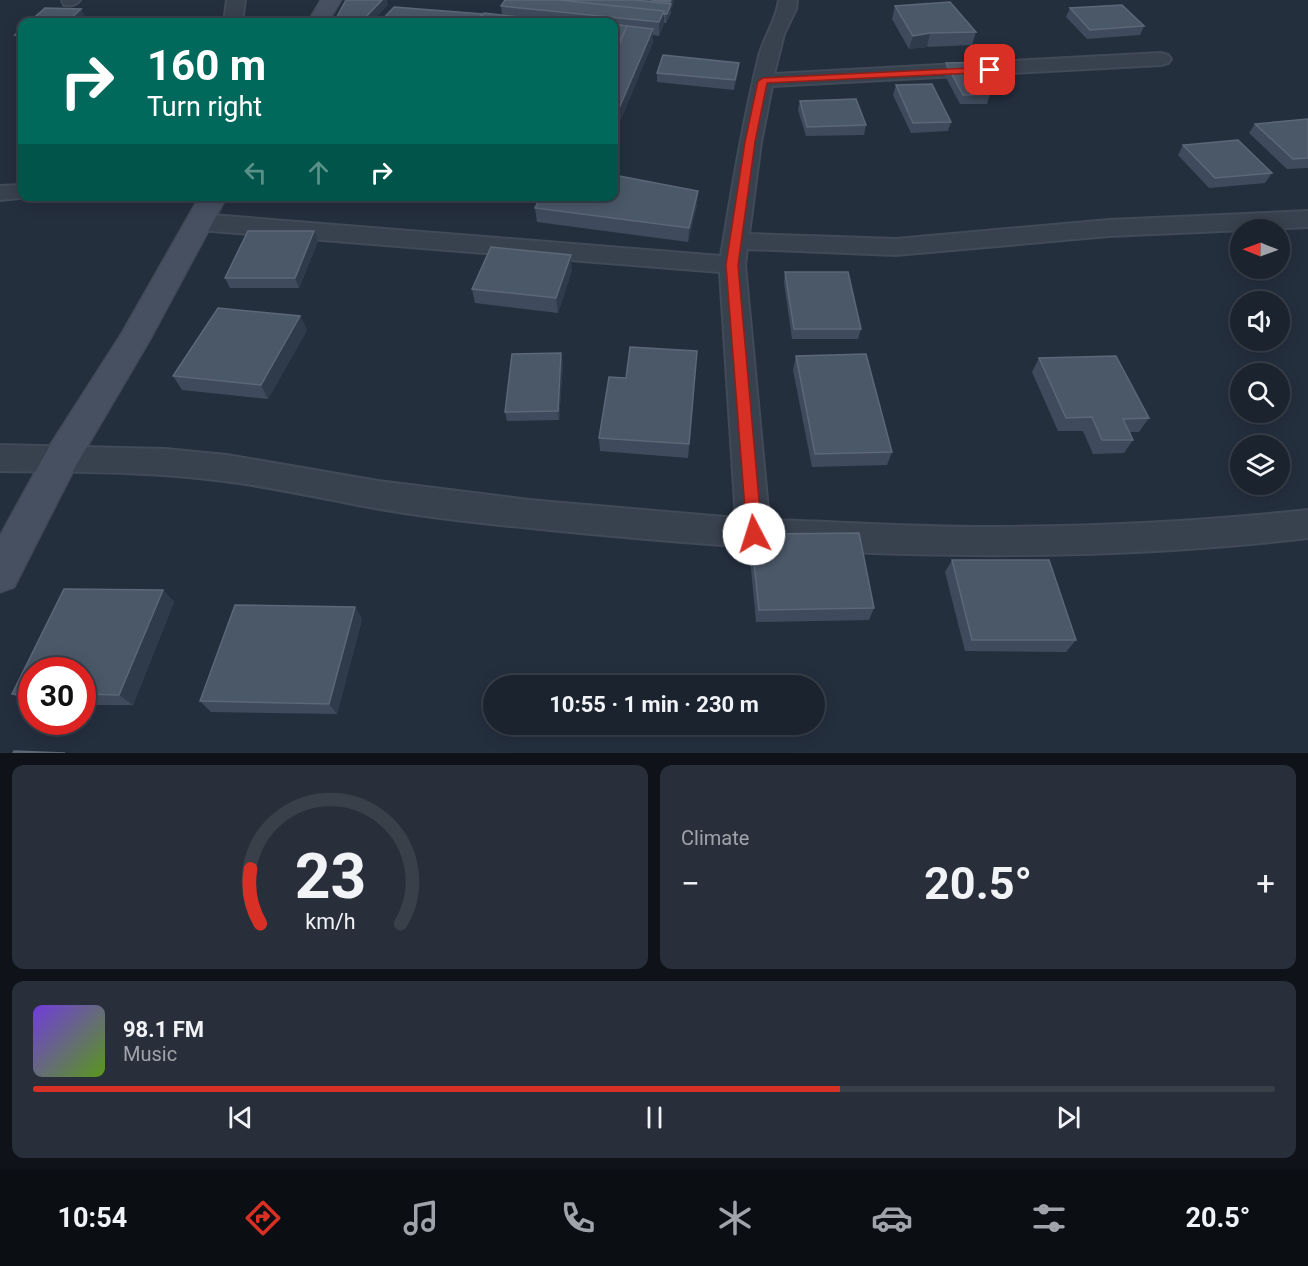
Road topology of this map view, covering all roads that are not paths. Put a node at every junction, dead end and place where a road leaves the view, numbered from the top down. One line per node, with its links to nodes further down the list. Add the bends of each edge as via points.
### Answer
1 (236, 0): 4 (street)
2 (332, 0): 5 (main road)
3 (788, 0): 7 (street)
4 (234, 18)
5 (321, 18)
6 (1161, 59): 7 (street)
7 (763, 81): 12 (street)
8 (18, 192): 9 (street)
9 (0, 193)
10 (207, 209): 12 (street); 13 (main road, via 134,340)
11 (1308, 219): 12 (street, via 1109,228 896,247)
12 (734, 253): 16 (street)
13 (62, 457): 14 (street); 16 (street, via 217,467 378,495 529,514); 17 (main road)
14 (0, 458)
15 (1308, 524): 16 (street, via 1110,539 1000,542)
16 (754, 534)
17 (0, 574)

